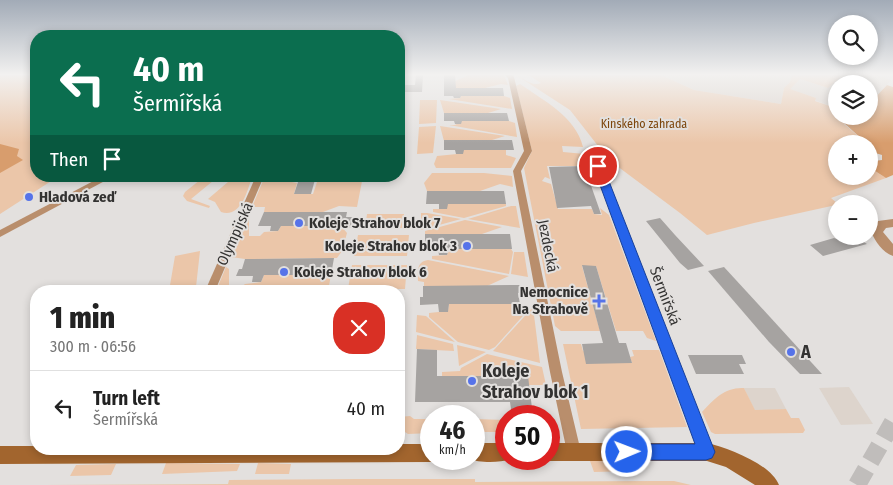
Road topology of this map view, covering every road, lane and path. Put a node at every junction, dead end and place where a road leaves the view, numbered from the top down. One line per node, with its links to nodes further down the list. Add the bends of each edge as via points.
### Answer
1 (515, 98): 10 (street, Jezdecká, via 528,150 517,171)
2 (592, 152): 11 (street, Šermířská)
3 (99, 182): 6 (street)
4 (257, 182): 8 (street, Olympijská)
5 (893, 223): 7 (street, via 882,224 877,232)
6 (0, 234)
7 (893, 251)
8 (213, 285)
9 (560, 452): 10 (main road)
10 (574, 452): 11 (main road)
11 (706, 452): 16 (main road, via 736,462)
12 (405, 453): 13 (main road)
13 (420, 453)
14 (30, 454): 15 (main road)
15 (0, 455)
16 (770, 485)

